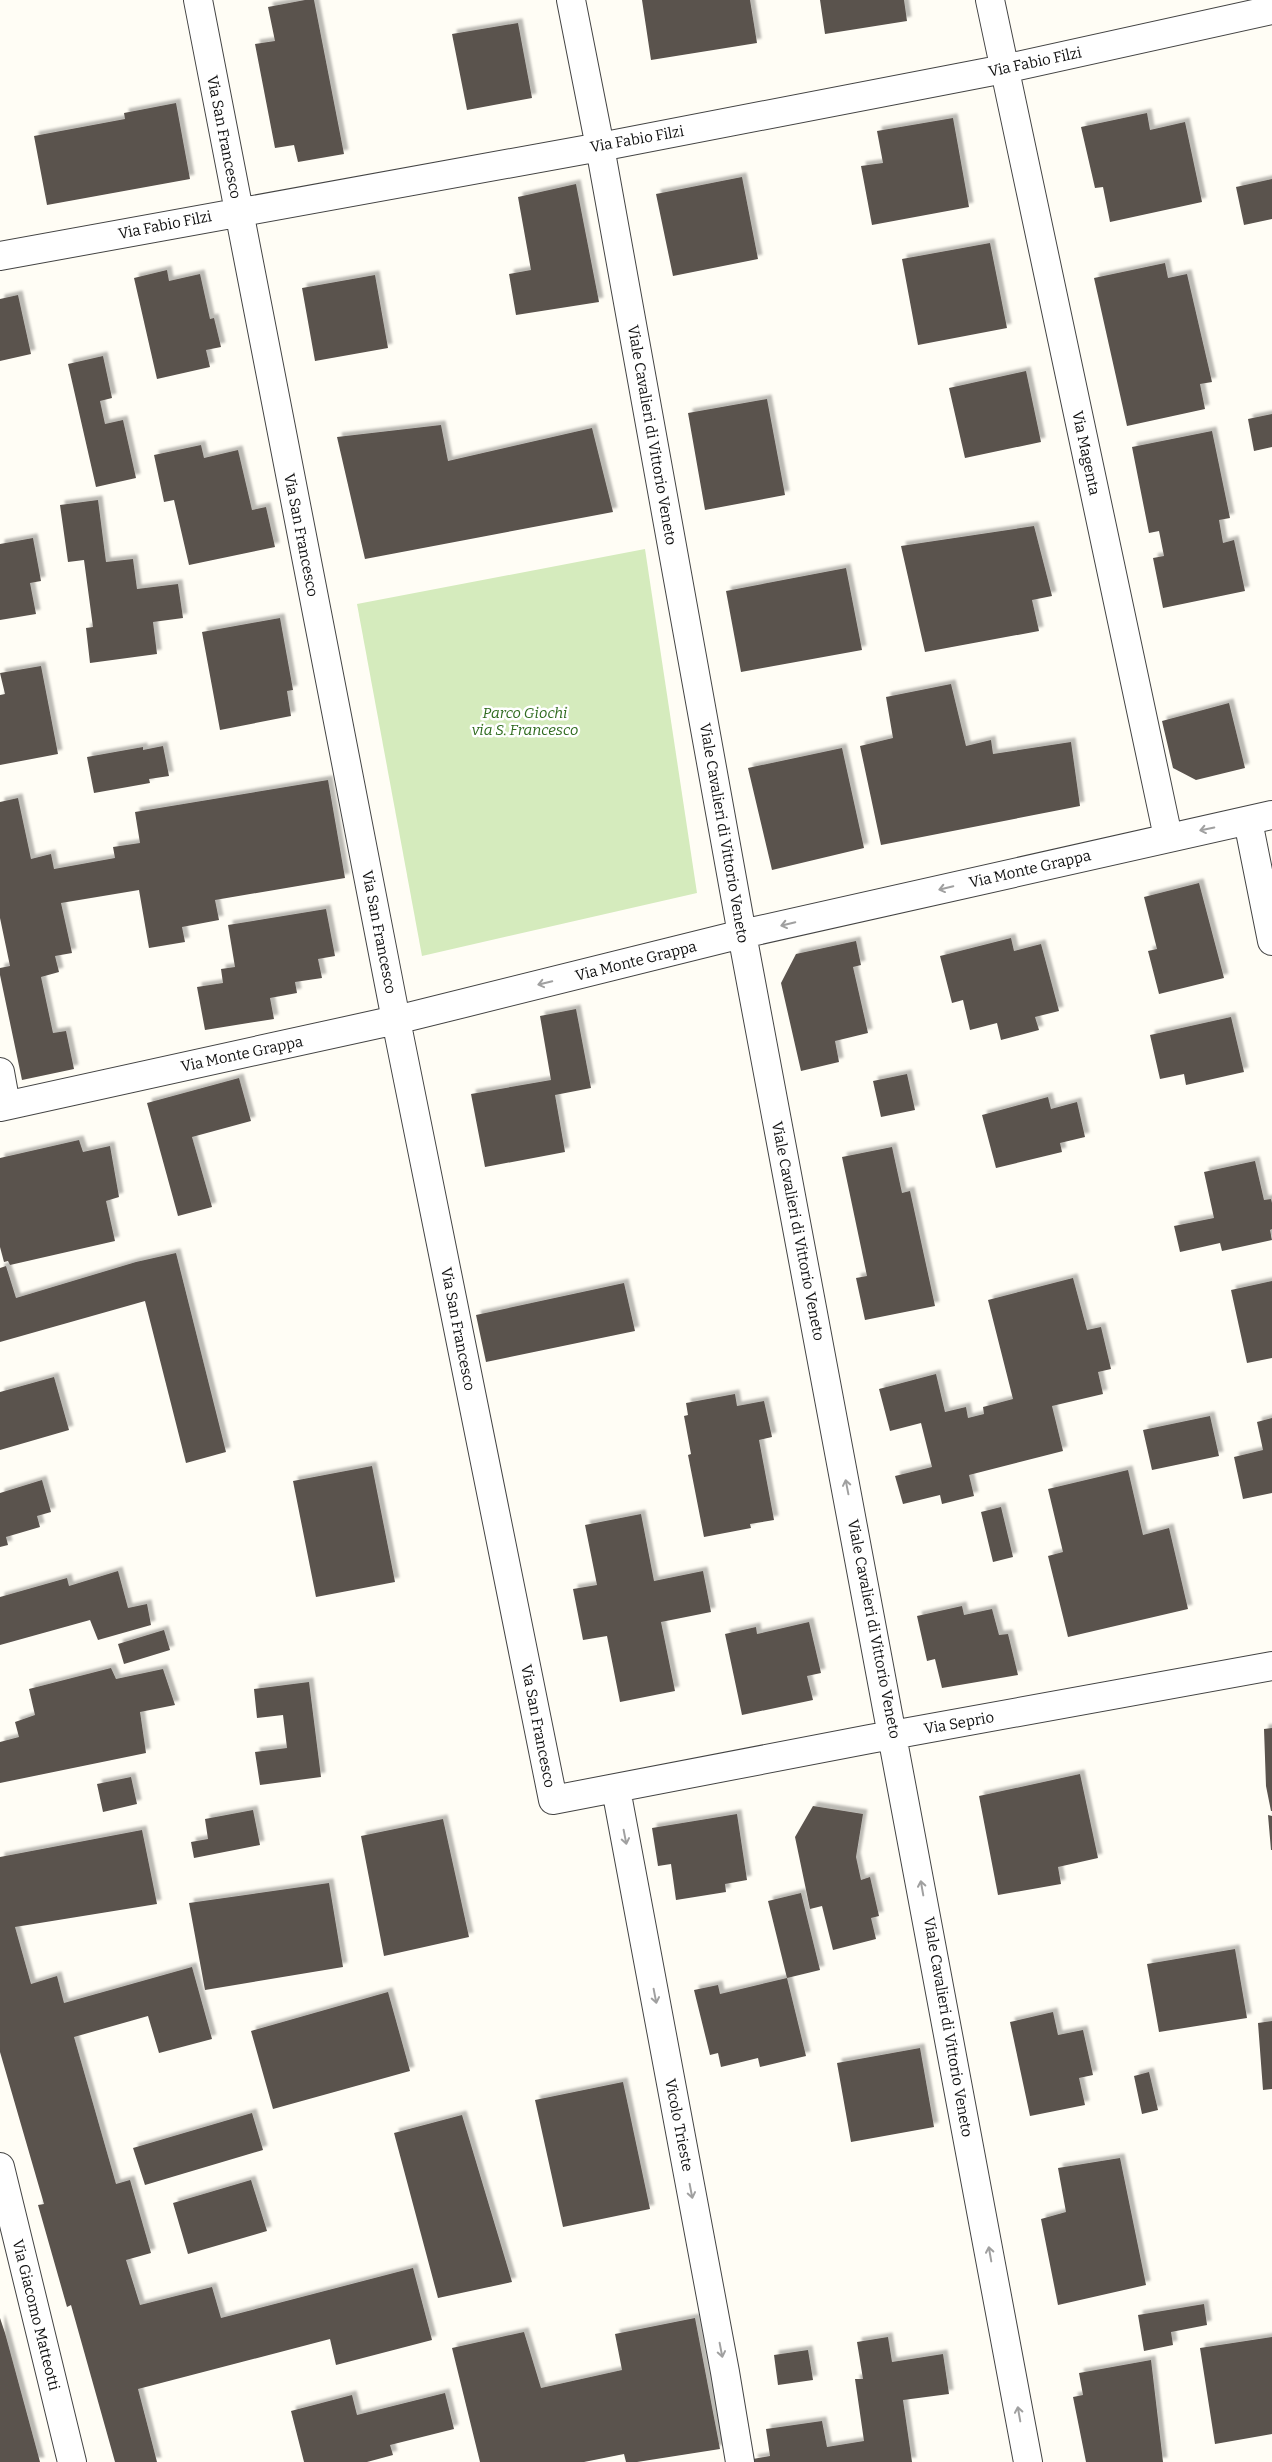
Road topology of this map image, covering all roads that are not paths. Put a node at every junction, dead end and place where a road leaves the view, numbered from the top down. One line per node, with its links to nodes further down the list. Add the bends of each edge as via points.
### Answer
1 (198, 0): 7 (street, Via San Francesco)
2 (571, 0): 6 (street, Viale Cavalieri di Vittorio Veneto)
3 (990, 0): 5 (street, Via Magenta)
4 (1272, 10): 5 (street, Via Fabio Filzi)
5 (1004, 69): 6 (street, Via Fabio Filzi); 10 (street, Via Magenta)
6 (600, 147): 7 (street, Via Fabio Filzi); 11 (street, Viale Cavalieri di Vittorio Veneto)
7 (239, 211): 8 (street, Via Fabio Filzi); 13 (street, Via San Francesco)
8 (0, 256)
9 (1260, 818): 10 (street, Via Monte Grappa, one-way to 10); 12 (street)
10 (1168, 837): 11 (street, Via Monte Grappa, one-way to 11)
11 (742, 934): 13 (street, Via Monte Grappa, one-way to 13); 17 (street, Viale Cavalieri di Vittorio Veneto, one-way to 11)
12 (1272, 941)
13 (396, 1020): 15 (street, Via Monte Grappa); 18 (street, Via San Francesco, via 553,1800)
14 (0, 1072): 15 (street)
15 (3, 1106)
16 (1272, 1666): 17 (street, Via Seprio)
17 (894, 1735): 18 (street, Via Seprio); 22 (street, Viale Cavalieri di Vittorio Veneto, one-way to 17)
18 (616, 1789): 21 (street, Vicolo Trieste, one-way to 21)
19 (0, 2167): 20 (street, Via Giacomo Matteotti)
20 (72, 2462)
21 (740, 2462)
22 (1028, 2462)

